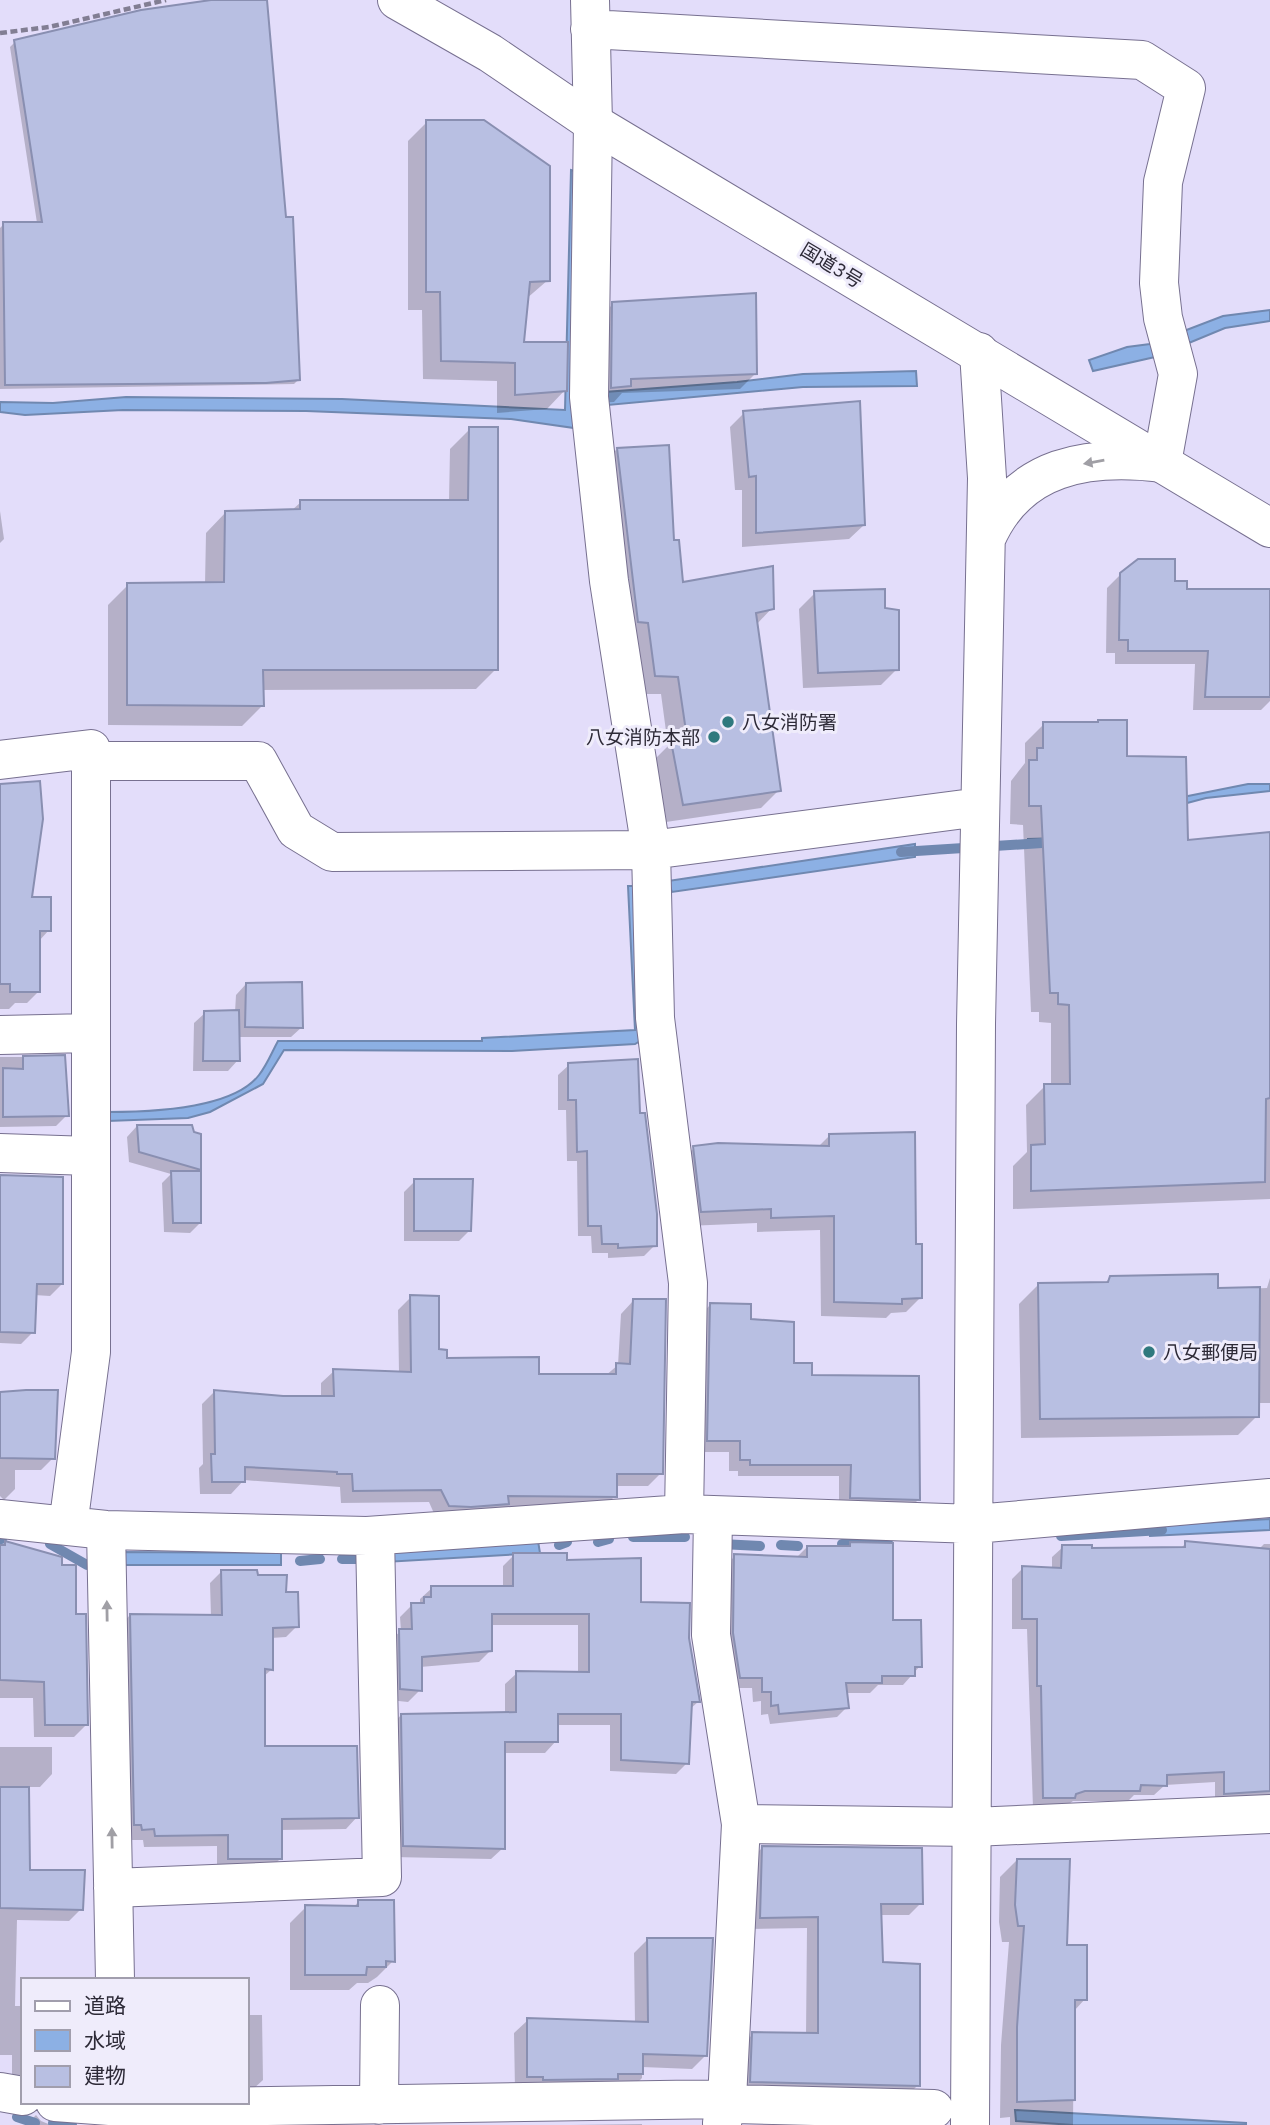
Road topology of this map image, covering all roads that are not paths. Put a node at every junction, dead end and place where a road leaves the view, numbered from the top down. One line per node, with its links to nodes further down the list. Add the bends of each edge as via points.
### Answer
1 (397, 0): 3 (main road, 国道3号, via 490,53)
2 (590, 14): 3 (main road); 5 (main road, via 1142,60 1186,88 1163,182 1159,283 1178,374)
3 (593, 123): 4 (main road, 国道3号); 11 (main road, via 589,397 609,581)
4 (979, 352): 5 (main road, 国道3号); 7 (main road, via 987,478)
5 (1162, 463): 6 (main road, 国道3号); 7 (main road, one-way to 7, via 1106,460 1041,476 1009,498)
6 (1270, 528)
7 (985, 541): 10 (main road)
8 (0, 760): 9 (main road, via 91,750)
9 (91, 761): 11 (main road, via 258,761 296,831 332,852); 12 (main road)
10 (980, 807): 11 (main road); 19 (main road)
11 (651, 850): 17 (main road, via 655,1018 688,1283)
12 (90, 1033): 13 (main road); 15 (main road)
13 (0, 1035)
14 (0, 1153): 15 (main road)
15 (90, 1156): 20 (main road, via 91,1352)
16 (1270, 1498): 19 (main road)
17 (698, 1515): 19 (main road); 22 (main road); 24 (main road, via 710,1635)
18 (0, 1519): 20 (main road)
19 (975, 1524): 25 (main road)
20 (68, 1526): 21 (main road)
21 (106, 1530): 22 (main road); 26 (main road, one-way to 21)
22 (375, 1536): 26 (main road, via 382,1877)
23 (1270, 1814): 25 (main road)
24 (741, 1824): 25 (main road); 35 (main road)
25 (973, 1827): 36 (main road)
26 (113, 1888): 27 (main road)
27 (115, 1978)
28 (380, 2005): 32 (main road)
29 (0, 2092): 30 (main road)
30 (21, 2096)
31 (71, 2104): 34 (main road)
32 (379, 2105): 34 (main road); 35 (main road)
33 (934, 2109): 35 (main road, via 735,2104)
34 (137, 2112)
35 (724, 2112)
36 (970, 2125)

